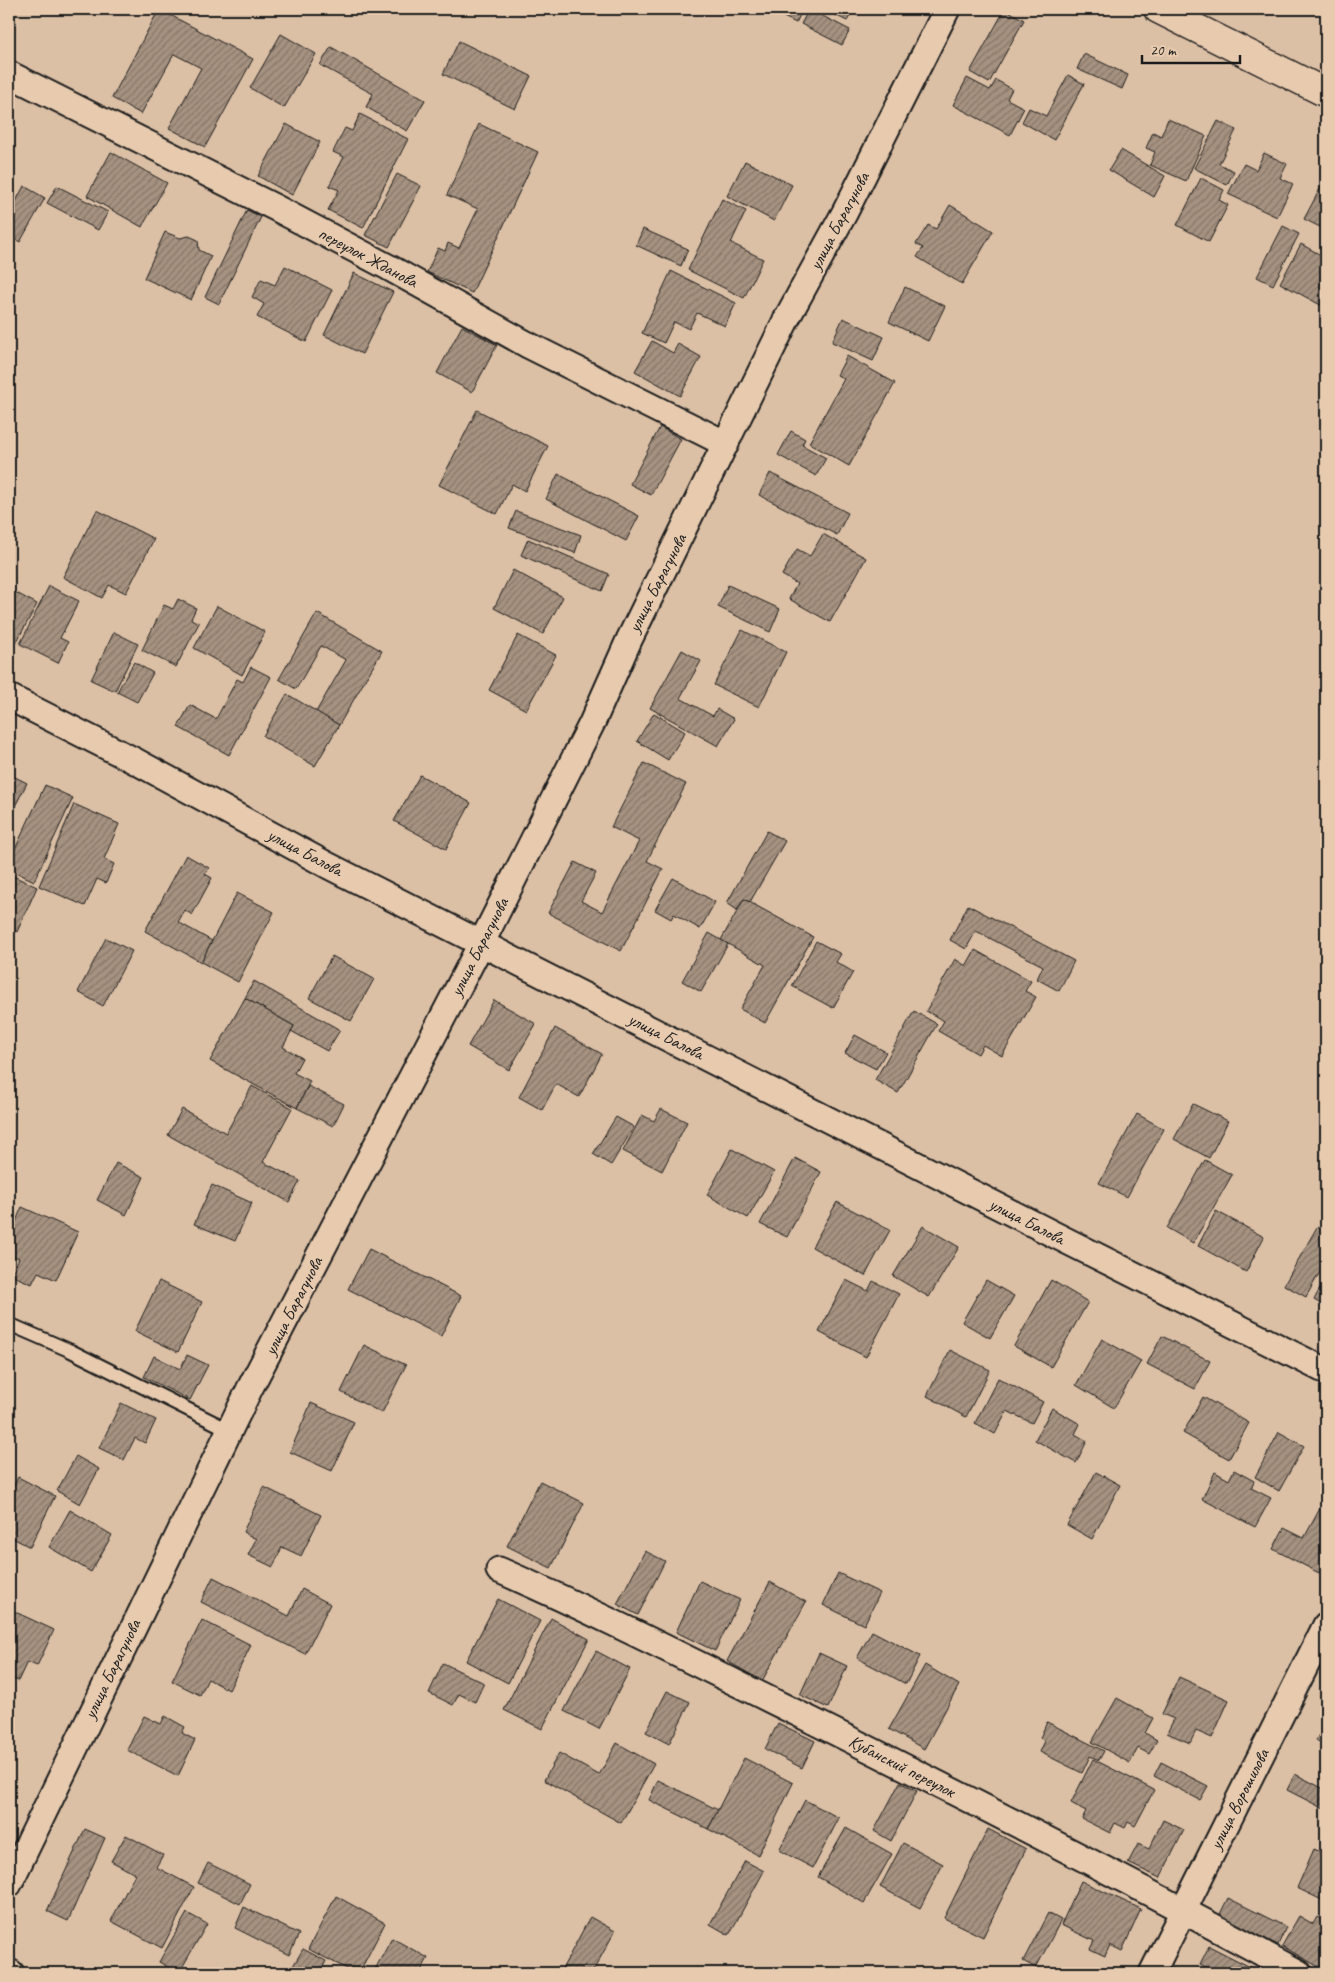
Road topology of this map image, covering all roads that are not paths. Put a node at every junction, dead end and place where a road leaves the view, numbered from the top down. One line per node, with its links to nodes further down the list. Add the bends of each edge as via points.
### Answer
1 (947, 9): 5 (street, улица Барагунова, via 845,212 788,316)
2 (1158, 9): 4 (street)
3 (9, 74): 5 (street, переулок Жданова, via 276,208 528,345)
4 (1326, 93)
5 (726, 444): 7 (street, улица Барагунова)
6 (9, 697): 7 (street, улица Балова, via 329,866)
7 (482, 942): 9 (street, улица Балова); 10 (street, улица Барагунова)
8 (9, 1324): 10 (lane, via 71,1351)
9 (1326, 1370)
10 (229, 1430): 13 (street, улица Барагунова)
11 (499, 1570): 14 (street, Кубанский переулок, via 574,1603 854,1741)
12 (1326, 1625): 14 (street, улица Ворошилова)
13 (9, 1884)
14 (1184, 1910): 15 (street, улица Ворошилова); 16 (street, Кубанский переулок)
15 (1152, 1973)
16 (1299, 1973)

